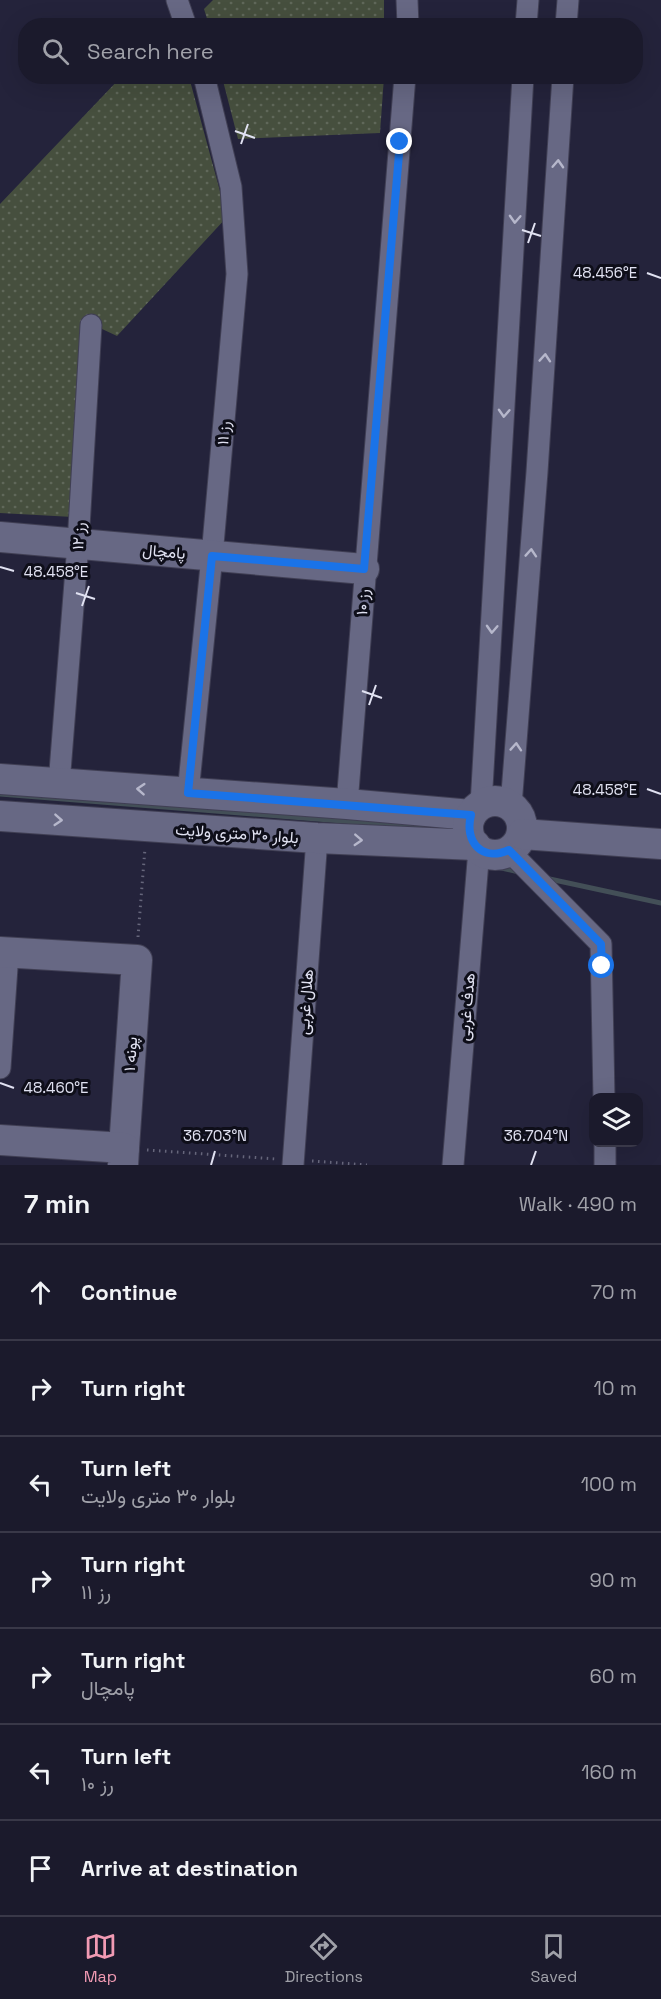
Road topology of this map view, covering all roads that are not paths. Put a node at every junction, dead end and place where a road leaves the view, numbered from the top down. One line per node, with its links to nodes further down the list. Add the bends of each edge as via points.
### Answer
1 (177, 0): 5 (street)
2 (407, 0): 6 (street)
3 (528, 0): 7 (street)
4 (568, 0): 8 (street)
5 (183, 18)
6 (408, 18)
7 (527, 18)
8 (567, 18)
9 (206, 84): 16 (street, رز ۱۱, via 231,188 237,274)
10 (404, 84): 17 (street, رز ۱۰)
11 (523, 84): 23 (street, one-way to 23)
12 (562, 84): 22 (street, one-way to 12)
13 (92, 325): 15 (street, رز ۱۲)
14 (0, 537): 15 (main road, پامچال)
15 (78, 543): 16 (main road, پامچال); 19 (street, رز ۱۲)
16 (212, 556): 17 (main road, پامچال); 20 (street, رز ۱۱)
17 (364, 569): 21 (street, رز ۱۰)
18 (0, 779): 19 (main road)
19 (58, 784): 20 (main road, one-way to 19)
20 (188, 793): 21 (main road)
21 (333, 804): 23 (main road); 25 (main road, via 324,815)
22 (511, 806): 23 (main road, via 496,801); 26 (main road, via 520,814 522,823)
23 (476, 810): 28 (main road, via 469,826)
24 (0, 816): 25 (main road, بلوار ۳۰ متری ولایت, one-way to 25)
25 (317, 838): 28 (main road, بلوار ۳۰ متری ولایت, one-way to 28); 35 (street, هلال غربی)
26 (516, 842): 27 (main road); 28 (main road, via 500,855); 31 (street, via 601,944)
27 (661, 844)
28 (477, 847): 36 (street, هدف غربی)
29 (4, 952): 30 (street); 34 (main road, پونه ۱, via 137,960)
30 (0, 1068)
31 (604, 1093)
32 (0, 1140): 34 (main road)
33 (605, 1147): 37 (street)
34 (123, 1157)
35 (293, 1162)
36 (453, 1165)
37 (606, 1165)

